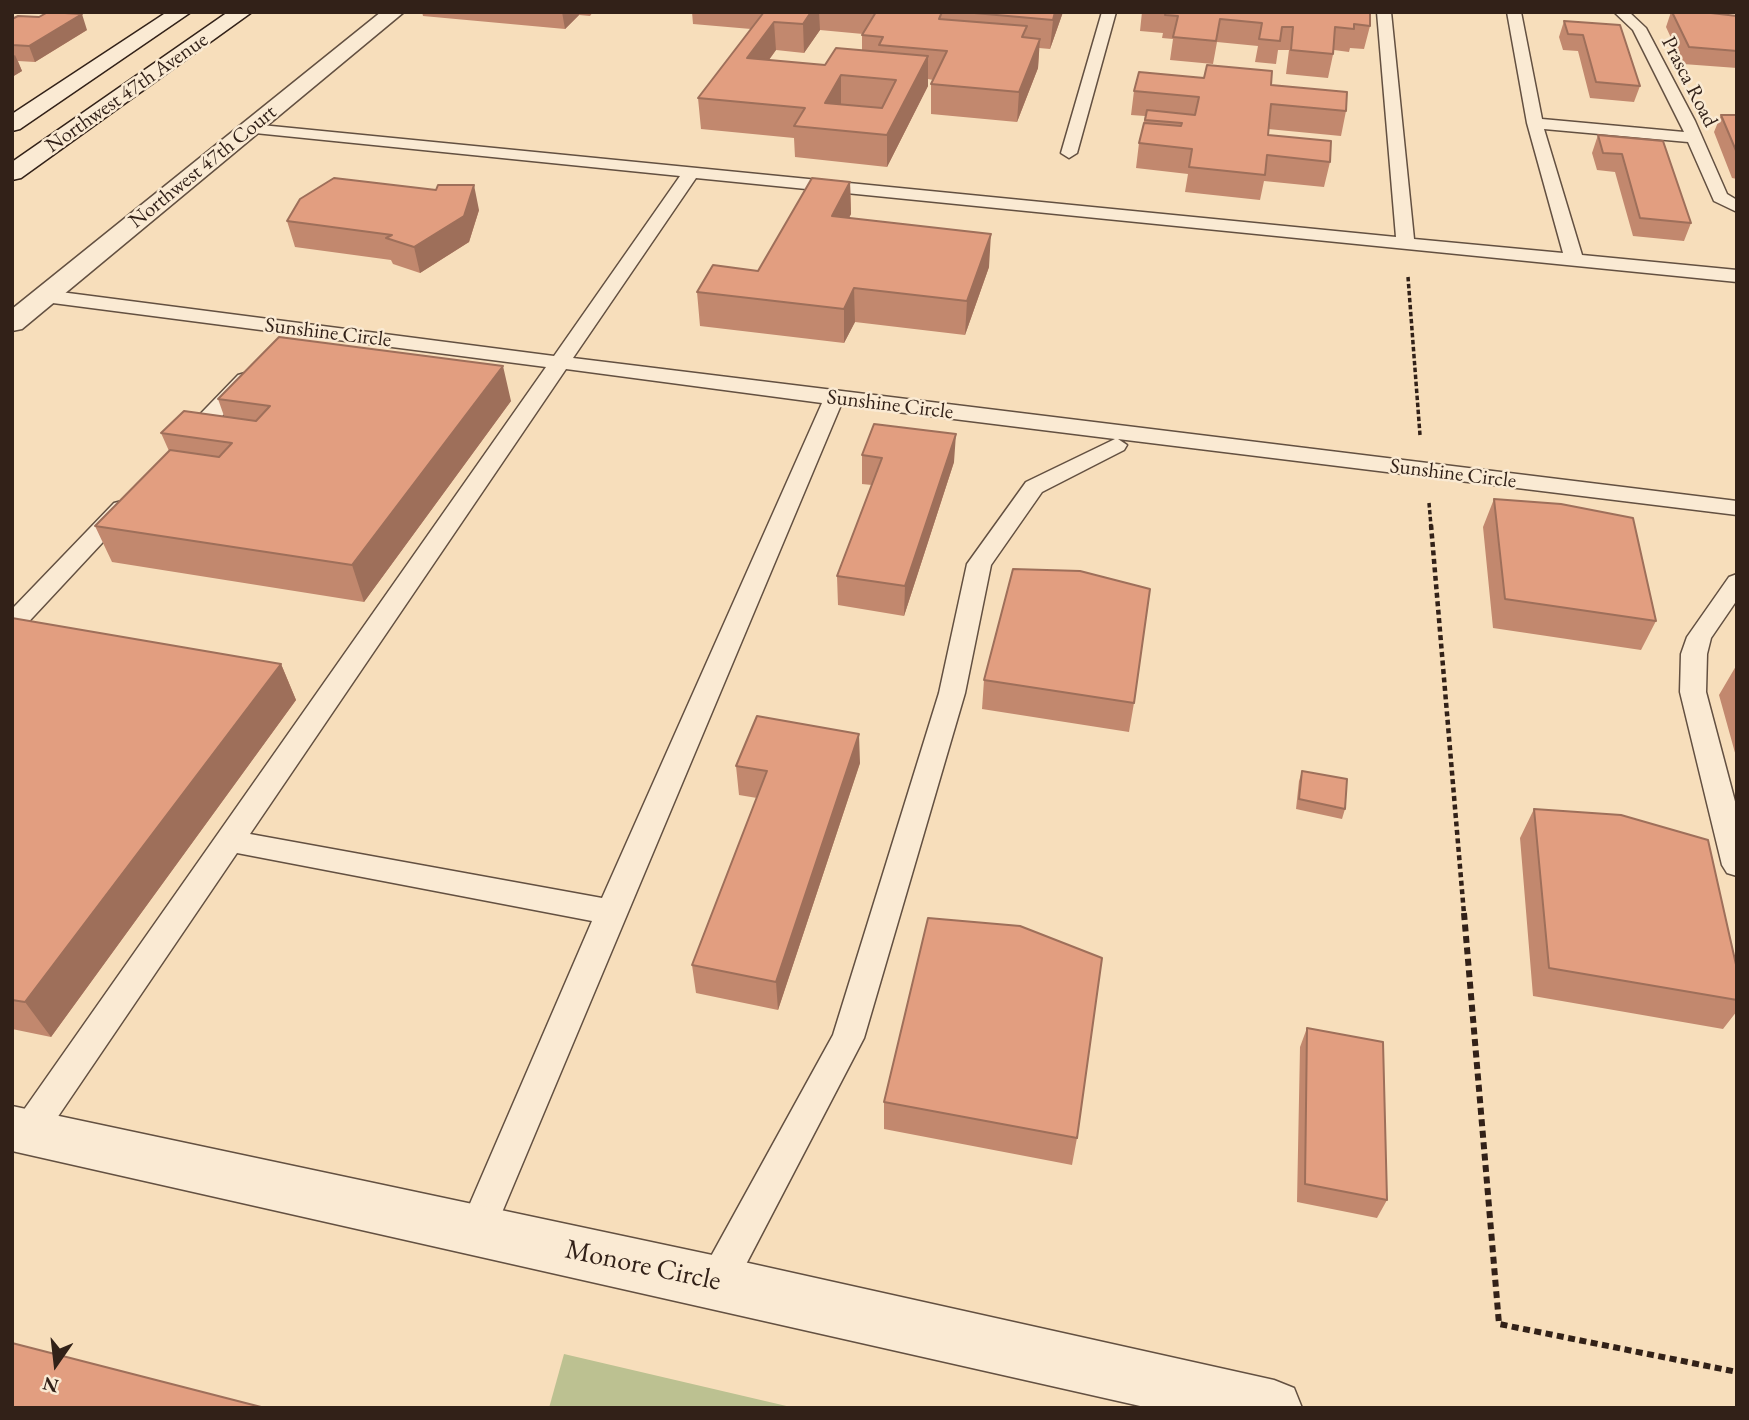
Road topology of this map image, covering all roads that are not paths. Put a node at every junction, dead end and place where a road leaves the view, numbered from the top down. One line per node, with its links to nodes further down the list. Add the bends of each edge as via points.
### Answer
1 (181, 12): 11 (street, Northwest 47th Avenue)
2 (189, 12): 9 (street, via 195,15 199,31)
3 (243, 12): 9 (street, Northwest 47th Avenue)
4 (394, 12): 12 (street, Northwest 47th Court)
5 (1108, 12): 14 (lane)
6 (1384, 12): 18 (lane)
7 (1514, 12): 10 (lane)
8 (1621, 12): 13 (lane, Prasca Road, via 1639,28)
9 (190, 49): 15 (street, Northwest 47th Avenue)
10 (1535, 123): 13 (lane); 19 (lane)
11 (12, 124)
12 (251, 129): 16 (lane); 21 (street, Northwest 47th Court)
13 (1694, 138): 17 (lane, Prasca Road, via 1720,197)
14 (1069, 153)
15 (12, 173)
16 (691, 173): 18 (lane); 25 (lane)
17 (1737, 207)
18 (1406, 244): 19 (lane)
19 (1574, 260): 20 (lane)
20 (1737, 276)
21 (45, 296): 22 (street, Northwest 47th Court); 23 (lane, Sunshine Circle)
22 (12, 323)
23 (294, 329): 24 (lane); 25 (lane, Sunshine Circle)
24 (276, 347)
25 (558, 363): 27 (lane, Sunshine Circle); 34 (lane)
26 (258, 366): 29 (lane)
27 (834, 398): 31 (lane, Sunshine Circle); 36 (lane)
28 (1116, 445): 39 (lane, via 1034,487 979,564 952,692 848,1038)
29 (174, 454)
30 (136, 494): 33 (lane)
31 (1737, 508)
32 (1737, 582): 35 (lane, via 1699,637 1693,692)
33 (12, 624)
34 (229, 841): 36 (lane); 37 (lane)
35 (1737, 865)
36 (611, 912): 38 (lane)
37 (20, 1130): 38 (street, Monore Circle)
38 (477, 1229): 39 (street, Monore Circle)
39 (717, 1282): 40 (street, Monore Circle)
40 (1273, 1408)

